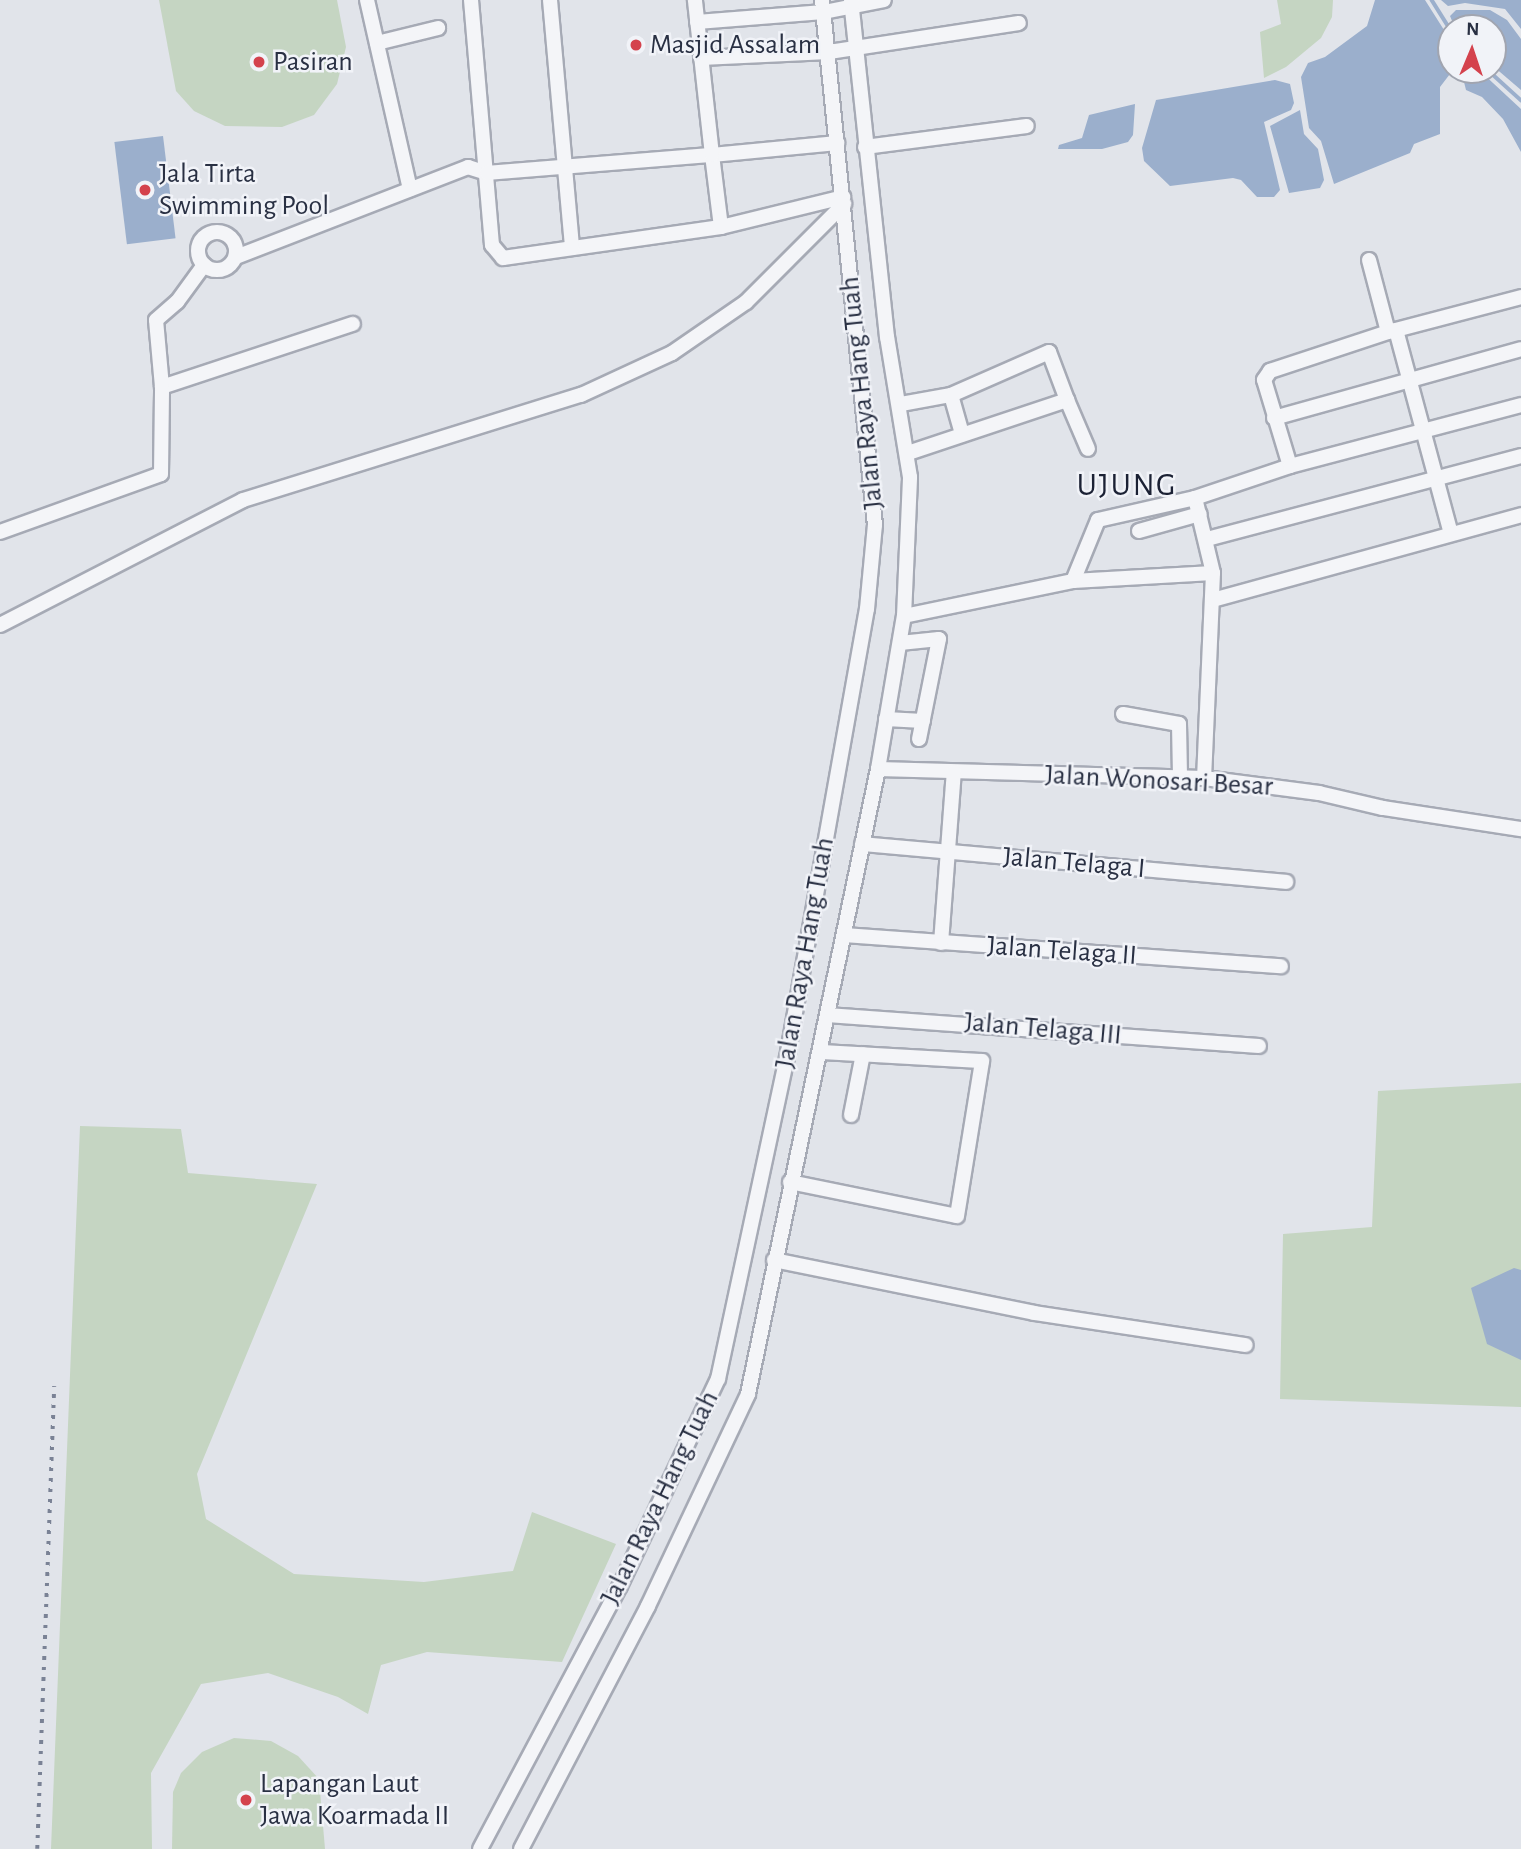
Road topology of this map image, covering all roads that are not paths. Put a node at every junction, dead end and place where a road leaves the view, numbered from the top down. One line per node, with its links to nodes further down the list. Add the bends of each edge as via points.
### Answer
1 (367, 0): 11 (street)
2 (471, 0): 20 (street)
3 (550, 0): 19 (street)
4 (695, 0): 8 (street)
5 (884, 0): 6 (street)
6 (851, 4): 7 (street); 12 (street, Jalan Raya Hang Tuah)
7 (823, 6): 8 (street); 13 (street, Jalan Raya Hang Tuah)
8 (697, 22): 14 (street)
9 (1019, 23): 12 (street)
10 (438, 28): 11 (street)
11 (377, 43): 21 (street)
12 (855, 48): 13 (street); 17 (street, Jalan Raya Hang Tuah)
13 (829, 52): 14 (street); 16 (street, Jalan Raya Hang Tuah)
14 (701, 58): 18 (street)
15 (1027, 126): 17 (street)
16 (837, 143): 18 (street); 22 (street, Jalan Raya Hang Tuah)
17 (865, 147): 36 (street, Jalan Raya Hang Tuah, via 887,337)
18 (712, 155): 19 (street); 23 (street)
19 (565, 164): 20 (street); 24 (street)
20 (487, 173): 21 (street, via 468,167); 24 (street, via 492,245 503,258)
21 (410, 189): 25 (street)
22 (843, 200): 23 (street); 57 (street, via 746,302 672,353 581,395 243,500); 82 (street, Jalan Raya Hang Tuah, via 869,435 873,564 790,1038 718,1379 620,1586)
23 (721, 227): 24 (street)
24 (572, 248)
25 (236, 257): 27 (street, via 228,267 215,270); 27 (street, via 236,244 228,234 215,231 203,237 198,248)
26 (1369, 260): 30 (street)
27 (204, 265): 33 (street, via 177,302 156,320)
28 (1521, 297): 30 (street)
29 (353, 324): 33 (street)
30 (1392, 331): 32 (street); 38 (street, via 1270,371 1264,380)
31 (1521, 349): 32 (street)
32 (1410, 381): 38 (street); 39 (street)
33 (162, 387): 50 (street, via 161,474)
34 (951, 395): 35 (street, via 1049,352); 36 (street); 40 (street)
35 (1067, 400): 40 (street); 41 (street)
36 (901, 404): 42 (street, Jalan Raya Hang Tuah)
37 (1521, 405): 39 (street)
38 (1274, 418): 44 (street)
39 (1422, 431): 44 (street); 45 (street)
40 (962, 434): 42 (street)
41 (1088, 449)
42 (908, 453): 56 (street, Jalan Raya Hang Tuah)
43 (1521, 456): 45 (street)
44 (1290, 466): 46 (street)
45 (1437, 481): 51 (street); 52 (street)
46 (1195, 498): 47 (street); 54 (street, via 1098,520)
47 (1200, 514): 49 (street); 52 (street)
48 (1521, 515): 51 (street)
49 (1139, 531)
50 (0, 532)
51 (1451, 534): 55 (street)
52 (1207, 539): 53 (street)
53 (1213, 573): 54 (street); 55 (street)
54 (1073, 581): 56 (street)
55 (1213, 600): 66 (street)
56 (904, 616): 58 (street, Jalan Raya Hang Tuah)
57 (0, 625)
58 (900, 643): 60 (street, Jalan Raya Hang Tuah); 61 (street, via 939,639)
59 (1123, 714): 65 (street, via 1179,724)
60 (886, 719): 61 (street); 63 (street, Jalan Raya Hang Tuah)
61 (923, 721): 62 (street)
62 (919, 739)
63 (878, 769): 64 (street, Jalan Wonosari Besar); 68 (street, Jalan Raya Hang Tuah)
64 (954, 772): 65 (street, Jalan Wonosari Besar); 69 (street)
65 (1181, 778): 66 (street, Jalan Wonosari Besar)
66 (1203, 778): 67 (street, Jalan Wonosari Besar)
67 (1521, 829)
68 (862, 844): 69 (street, Jalan Telaga I); 71 (street, Jalan Raya Hang Tuah)
69 (951, 851): 70 (street, Jalan Telaga I); 72 (street)
70 (1286, 882)
71 (844, 935): 72 (street, Jalan Telaga II); 74 (street, Jalan Raya Hang Tuah)
72 (941, 943): 73 (street, Jalan Telaga II)
73 (1281, 965)
74 (827, 1015): 75 (street, Jalan Telaga III); 76 (street, Jalan Raya Hang Tuah)
75 (1259, 1046)
76 (820, 1052): 77 (street); 79 (street, Jalan Raya Hang Tuah)
77 (863, 1054): 78 (street); 79 (street, via 982,1061 957,1216)
78 (851, 1115)
79 (790, 1181): 80 (street, Jalan Raya Hang Tuah)
80 (774, 1260): 81 (street, via 1034,1313); 83 (street, Jalan Raya Hang Tuah, via 748,1394 648,1606)
81 (1246, 1345)
82 (480, 1849)
83 (521, 1849)

